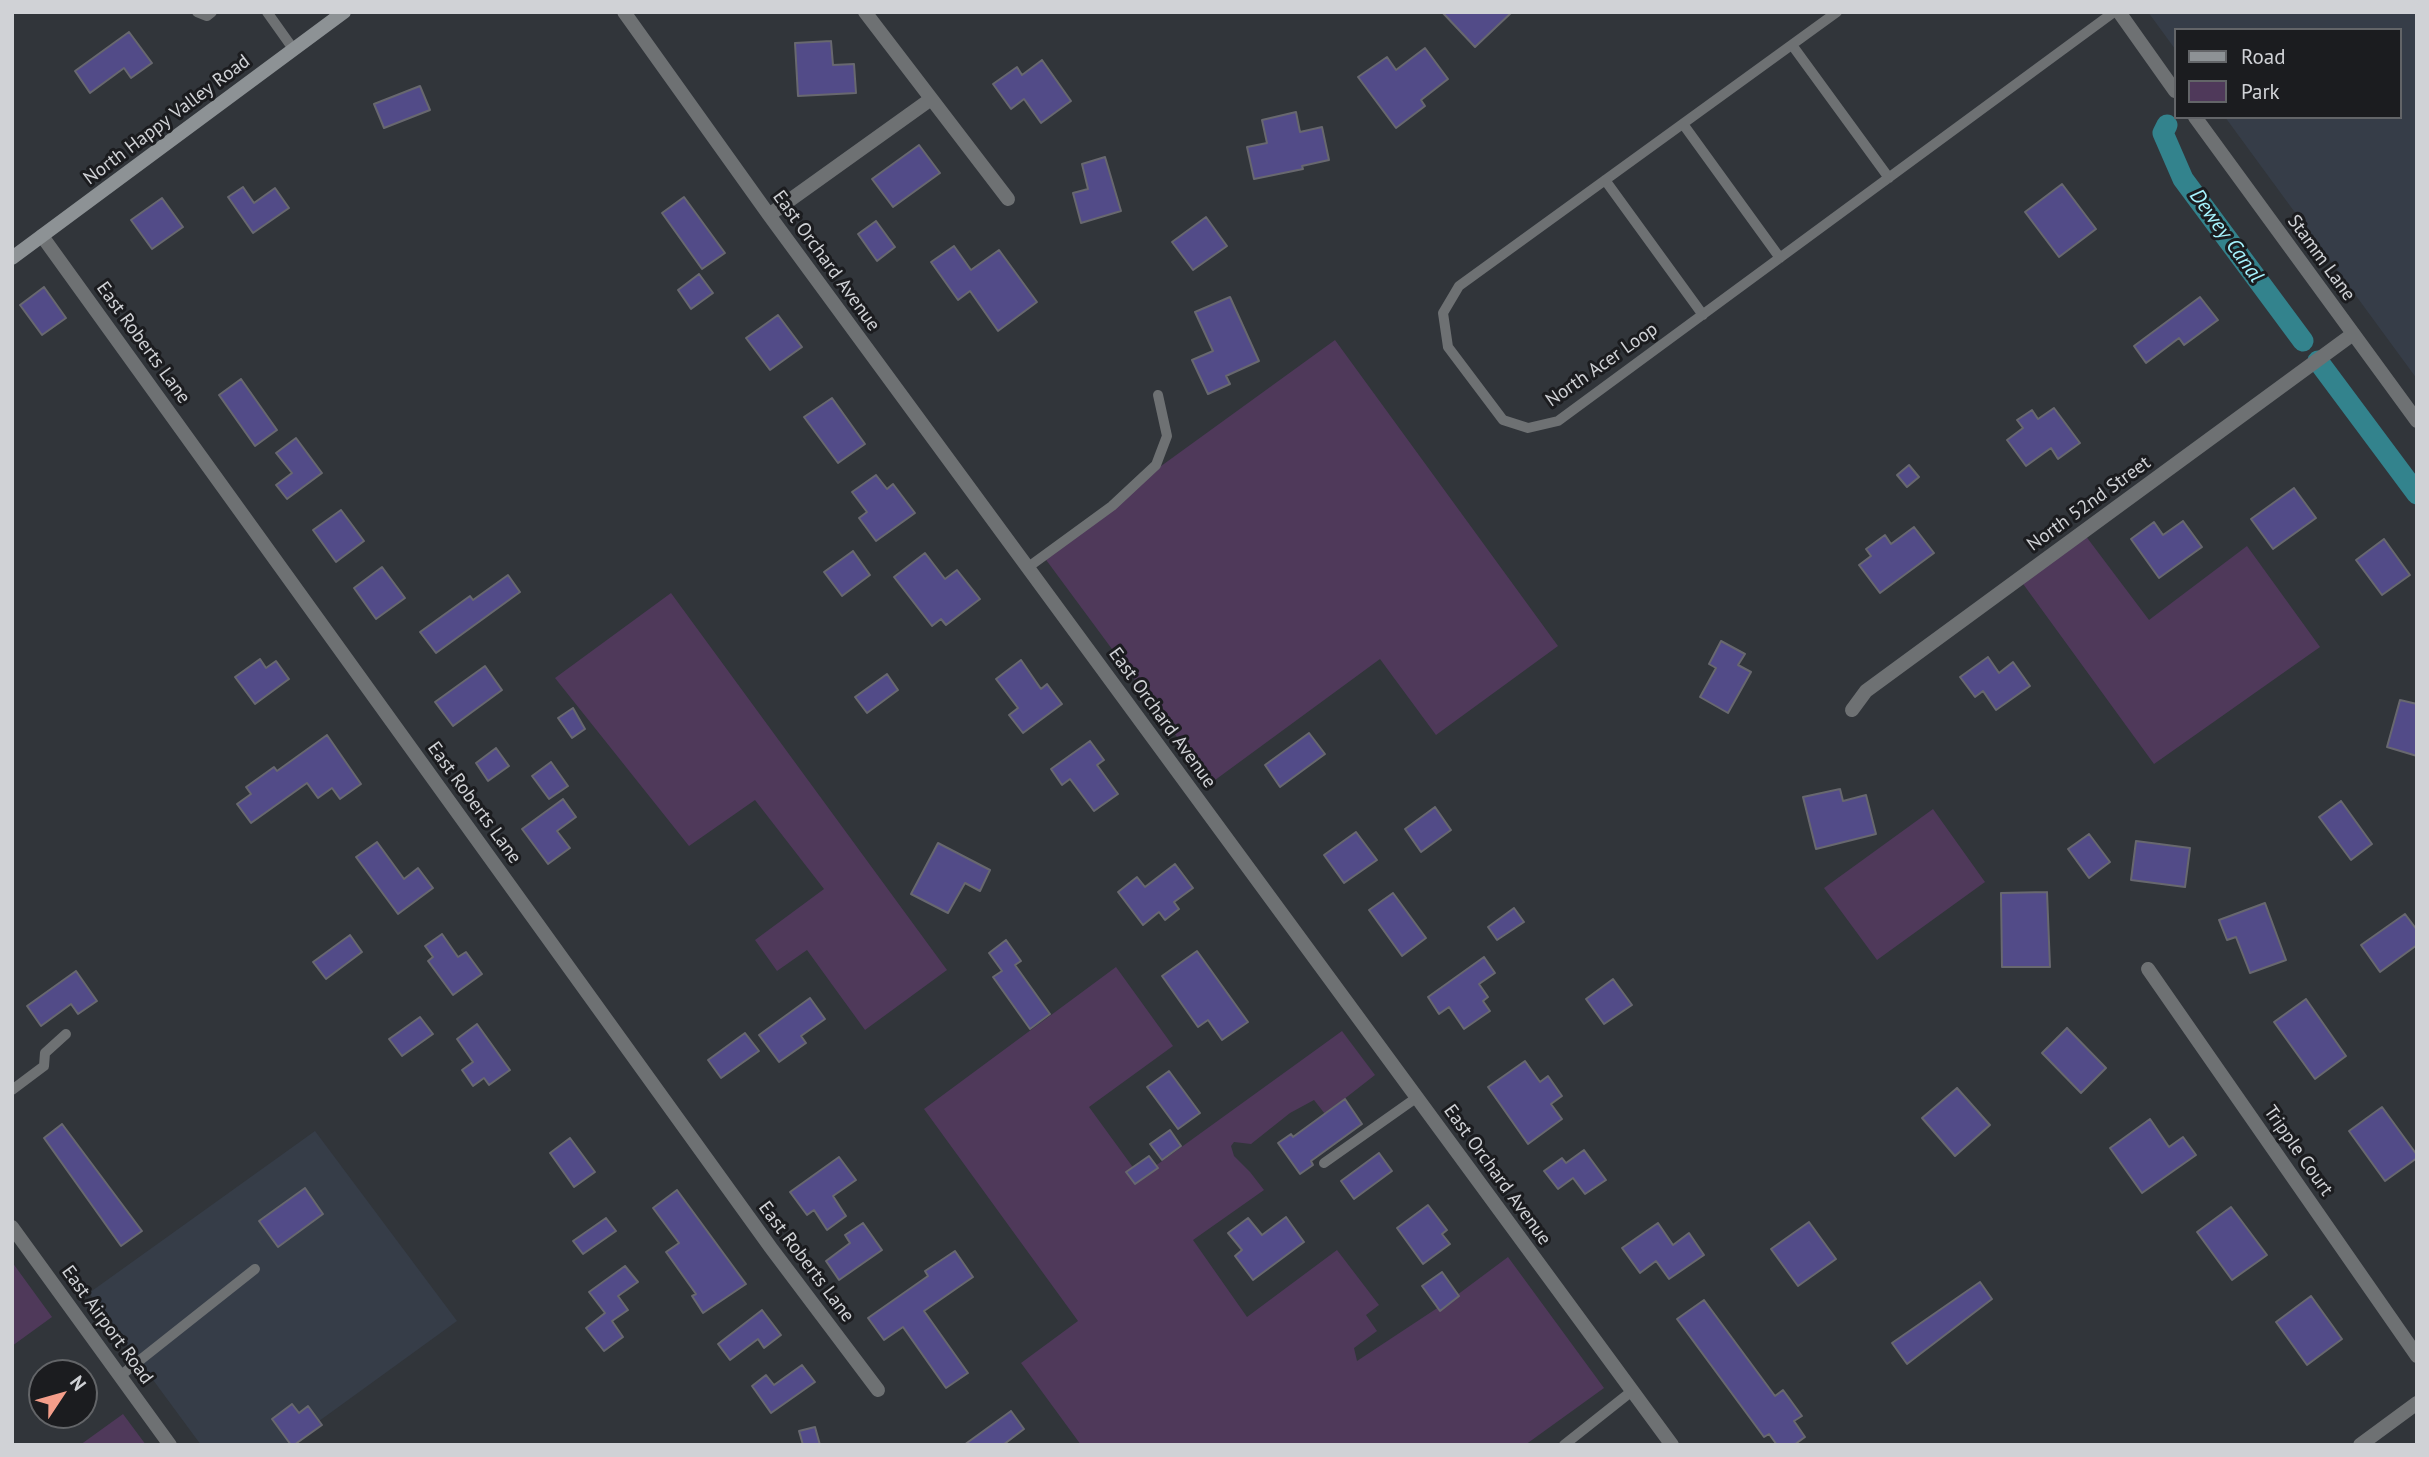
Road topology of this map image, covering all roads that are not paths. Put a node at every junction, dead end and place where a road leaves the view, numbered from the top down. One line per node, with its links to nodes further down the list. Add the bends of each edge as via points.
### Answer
1 (197, 12): 2 (lane, via 207,16)
2 (212, 12)
3 (267, 12): 11 (lane)
4 (344, 12): 11 (main road, North Happy Valley Road)
5 (624, 12): 19 (street, East Orchard Avenue)
6 (865, 12): 13 (street)
7 (1837, 12): 10 (lane, North Acer Loop)
8 (2114, 12): 16 (lane, North Acer Loop)
9 (2119, 12): 12 (street)
10 (1792, 45): 15 (lane, North Acer Loop); 16 (lane)
11 (294, 50): 20 (main road, North Happy Valley Road)
12 (2174, 90)
13 (931, 99): 18 (street); 19 (street)
14 (2196, 119): 24 (street, Stamm Lane)
15 (1683, 124): 17 (lane, North Acer Loop); 22 (lane)
16 (1889, 178): 22 (lane, North Acer Loop)
17 (1605, 180): 23 (lane); 23 (lane, North Acer Loop, via 1459,286 1443,313 1448,347 1503,420 1528,428 1558,421)
18 (1008, 199)
19 (769, 215): 27 (street, East Orchard Avenue)
20 (42, 236): 21 (main road, North Happy Valley Road); 38 (street, East Roberts Lane)
21 (12, 258)
22 (1780, 258): 23 (lane, North Acer Loop)
23 (1703, 314)
24 (2353, 334): 26 (street, Stamm Lane); 28 (street, North 52nd Street, via 1866,691)
25 (1158, 394): 27 (lane, via 1167,436 1156,465 1112,506)
26 (2417, 421)
27 (1027, 568): 32 (street, East Orchard Avenue)
28 (1852, 710)
29 (2148, 969): 36 (street, Tripple Court)
30 (66, 1034): 31 (lane, via 45,1053 44,1066)
31 (12, 1090)
32 (1416, 1098): 33 (lane); 39 (street, East Orchard Avenue)
33 (1324, 1163)
34 (12, 1227): 37 (street, East Airport Road)
35 (255, 1269): 37 (lane)
36 (2417, 1356)
37 (120, 1376): 41 (street, East Airport Road)
38 (878, 1390)
39 (1632, 1391): 42 (lane); 43 (street, East Orchard Avenue)
40 (2417, 1403): 44 (street)
41 (170, 1445)
42 (1564, 1445)
43 (1672, 1445)
44 (2360, 1445)

